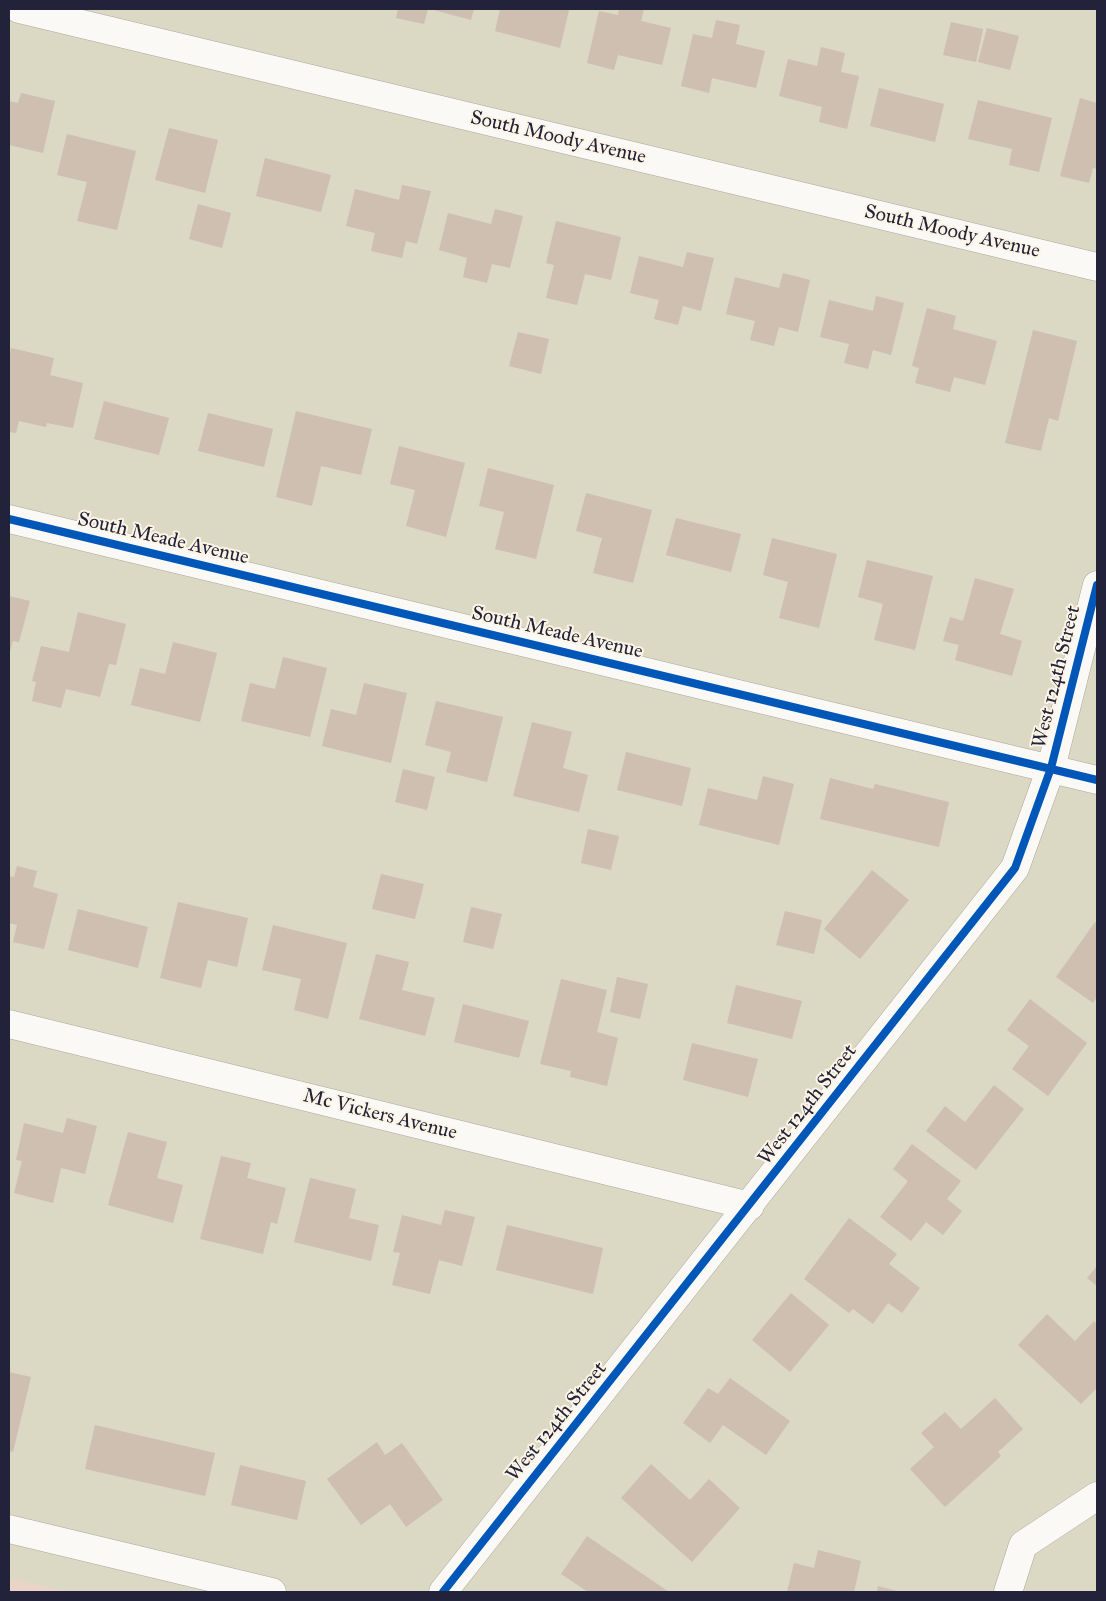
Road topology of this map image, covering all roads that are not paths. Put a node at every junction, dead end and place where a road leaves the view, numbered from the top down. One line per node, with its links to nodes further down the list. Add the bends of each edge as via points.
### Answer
1 (19, 9): 2 (street, South Moody Avenue)
2 (1097, 267)
3 (9, 519): 5 (street, South Meade Avenue)
4 (1097, 585): 5 (street, West 124th Street)
5 (1051, 768): 6 (street, South Meade Avenue); 8 (street, West 124th Street, via 1015,868)
6 (1097, 780)
7 (9, 1024): 8 (street, Mc Vickers Avenue)
8 (750, 1206): 12 (street, West 124th Street)
9 (1097, 1496): 13 (street, via 1023,1545)
10 (9, 1529): 11 (street)
11 (259, 1591)
12 (443, 1592)
13 (1008, 1592)

